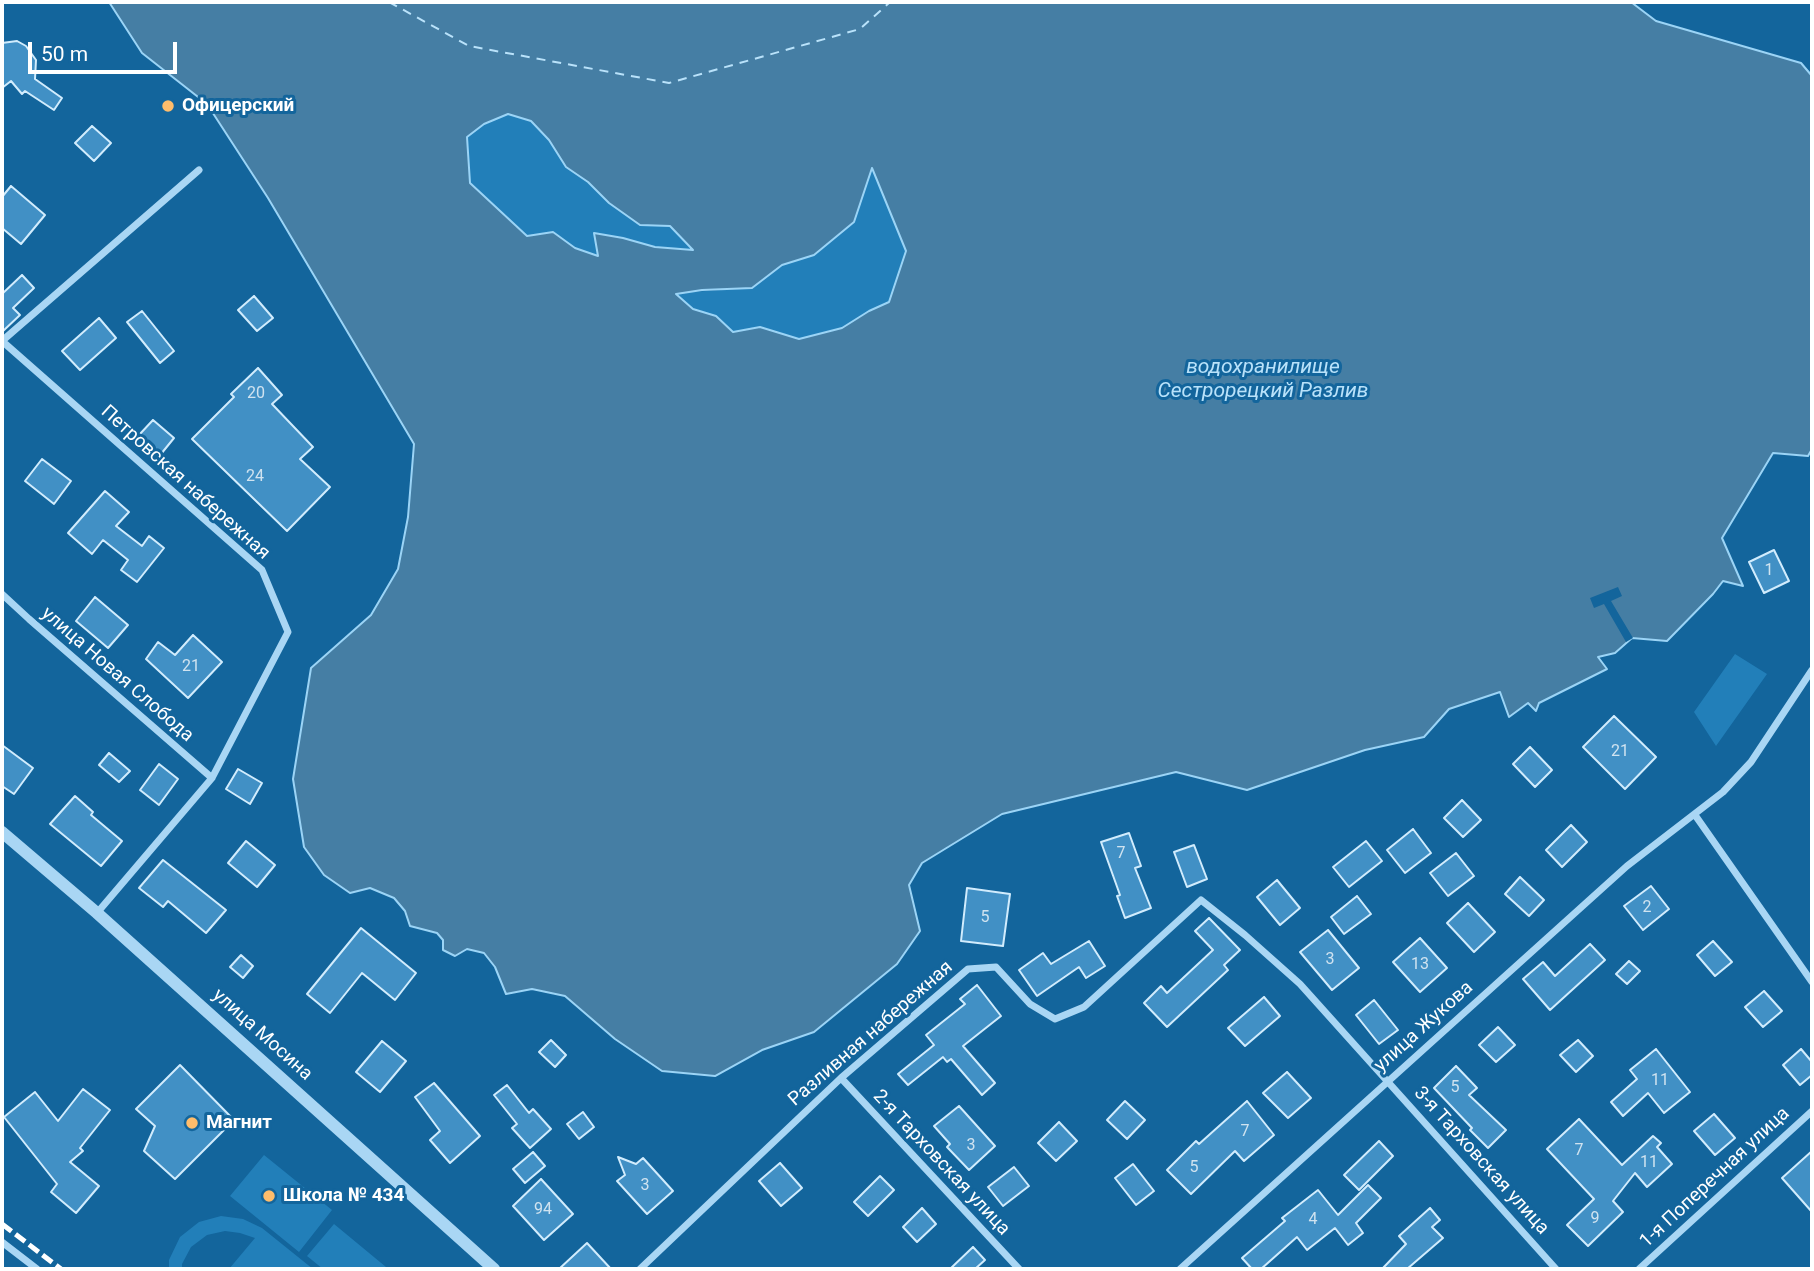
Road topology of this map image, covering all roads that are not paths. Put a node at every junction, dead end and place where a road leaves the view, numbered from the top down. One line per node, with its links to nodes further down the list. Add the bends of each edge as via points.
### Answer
1 (199, 170): 2 (street, Петровская набережная)
2 (2, 341): 5 (street, Петровская набережная, via 262,570 288,632)
3 (2, 594): 5 (street, улица Новая Слобода)
4 (1812, 670): 6 (street, улица Жукова, via 1751,762)
5 (212, 778): 9 (street, Петровская набережная)
6 (1695, 815): 10 (street); 12 (street, улица Жукова, via 1627,866)
7 (2, 832): 9 (street, улица Мосина)
8 (1201, 900): 11 (street, Разливная набережная, via 1084,1007 1055,1018 1030,1004 996,967 968,969); 12 (street, 3-я Тарховская улица, via 1300,984)
9 (97, 913): 16 (street, улица Мосина)
10 (1812, 982)
11 (841, 1078): 17 (street, Разливная набережная); 18 (street, 2-я Тарховская улица)
12 (1388, 1082): 19 (street, улица Жукова); 20 (street, 3-я Тарховская улица)
13 (1812, 1111): 21 (street, 1-я Поперечная улица)
14 (2, 1242): 15 (street)
15 (37, 1269)
16 (494, 1269)
17 (640, 1269)
18 (1019, 1269)
19 (1180, 1269)
20 (1556, 1269)
21 (1639, 1269)

